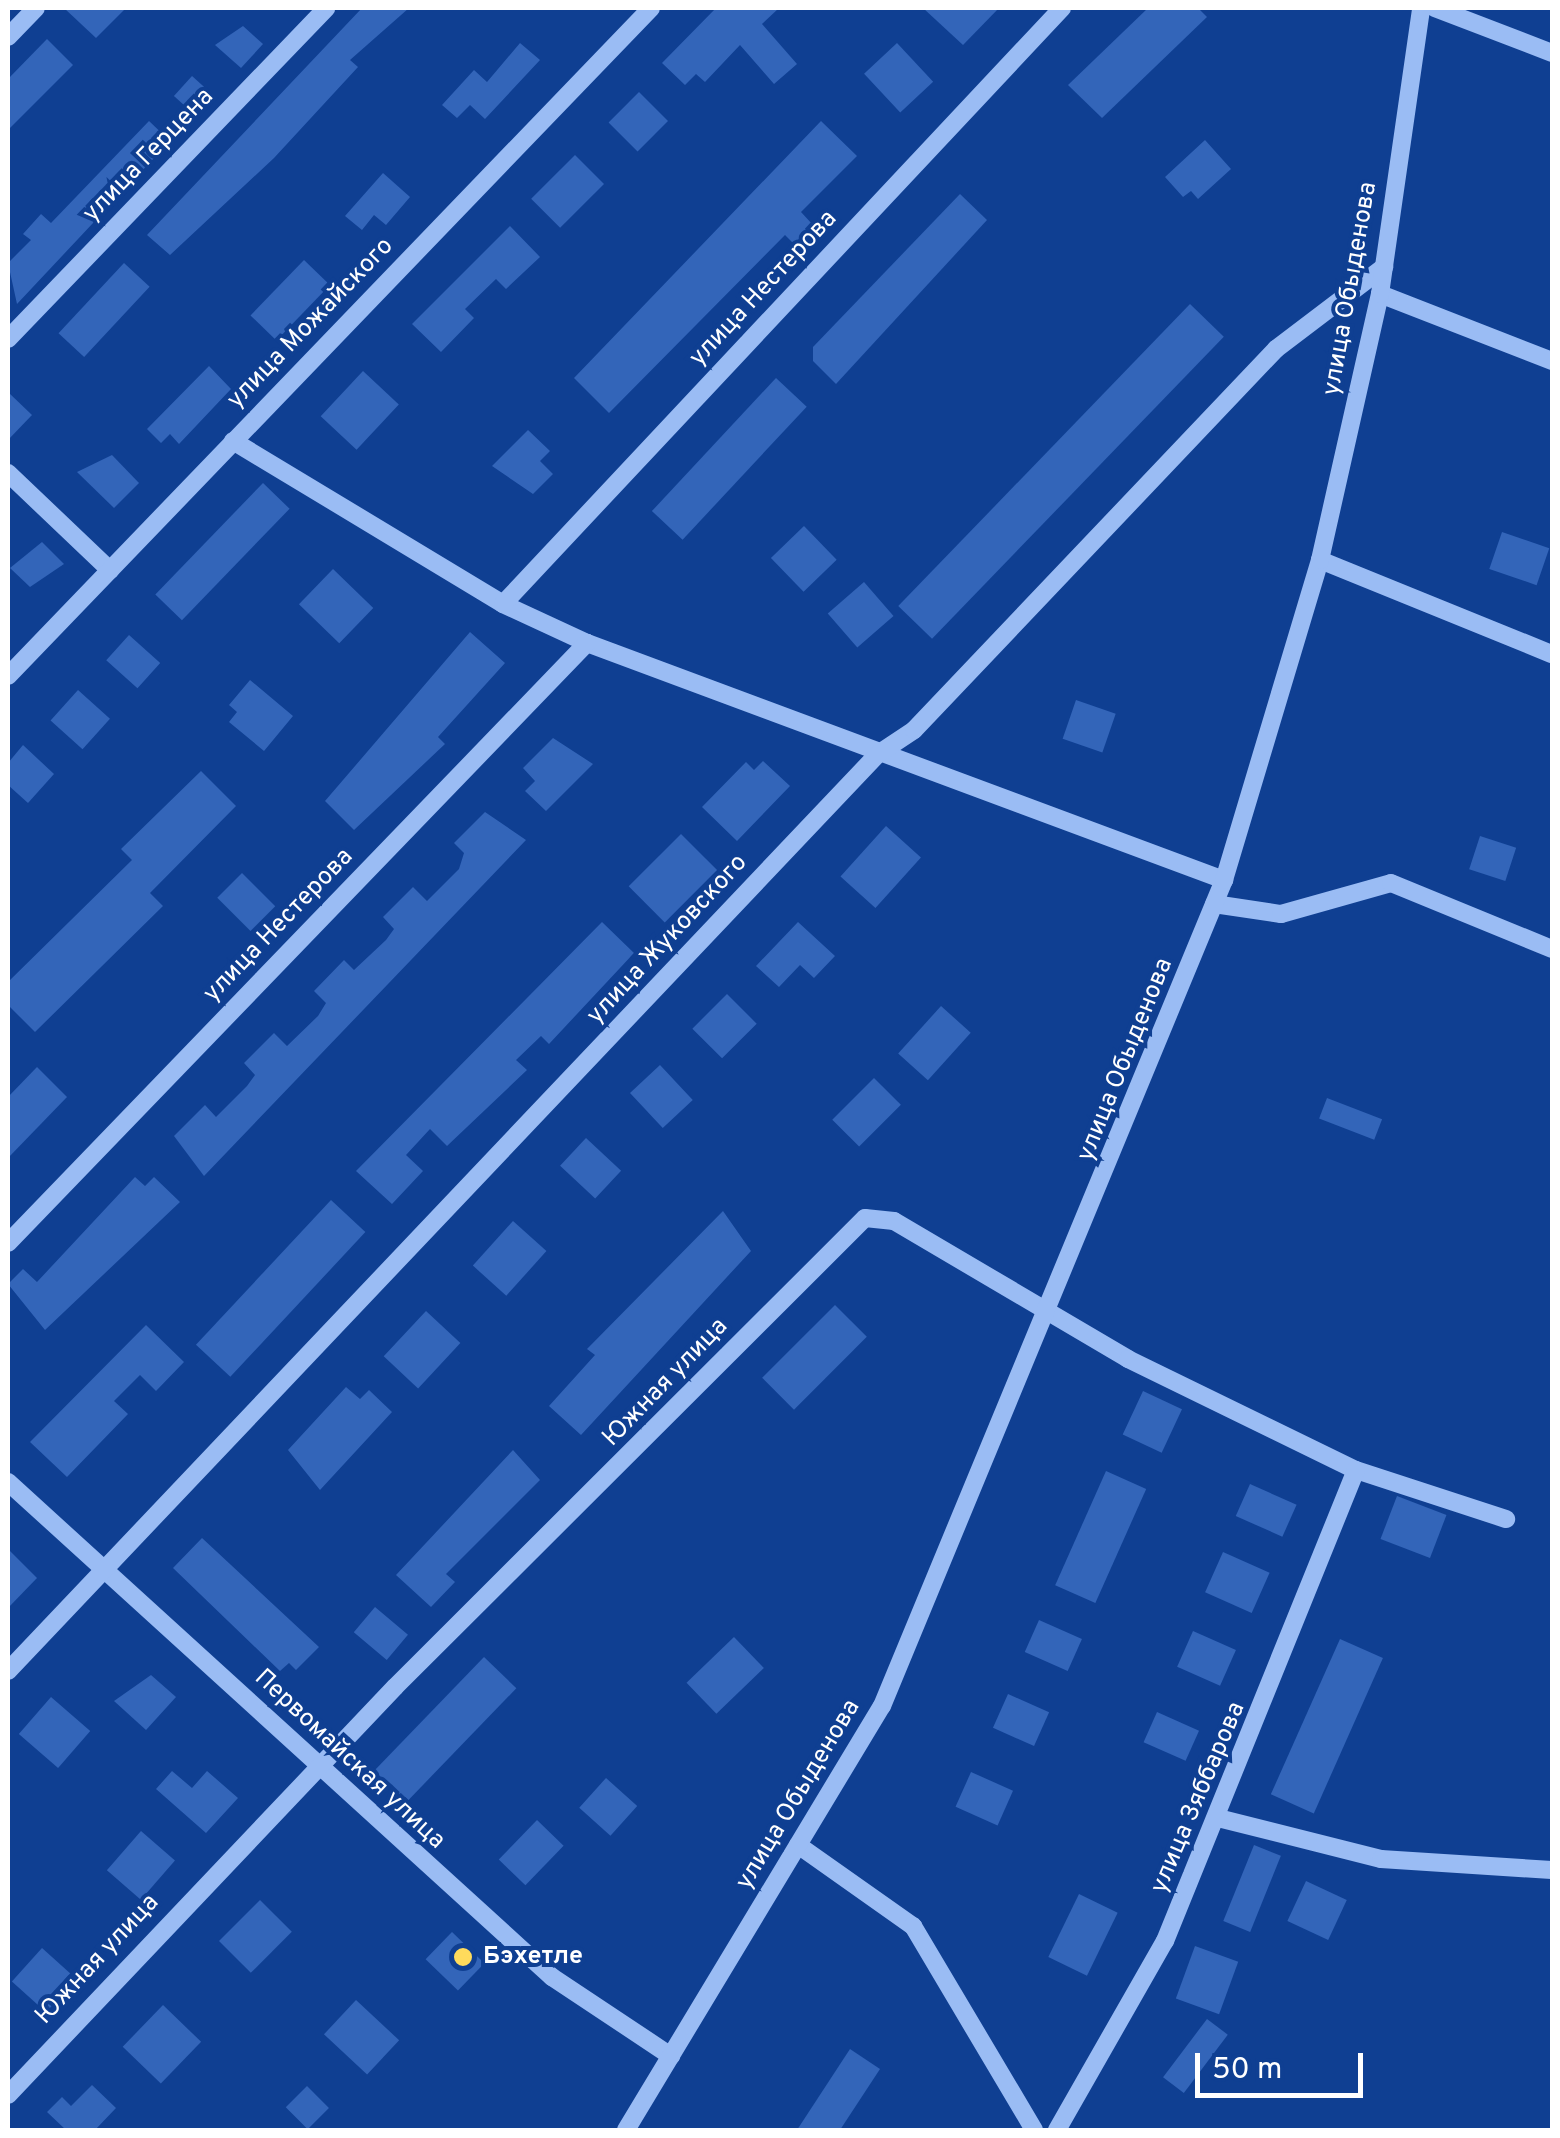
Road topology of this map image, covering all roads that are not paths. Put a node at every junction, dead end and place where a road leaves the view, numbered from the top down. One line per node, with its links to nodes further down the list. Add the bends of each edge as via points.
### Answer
1 (36, 8): 7 (street)
2 (326, 8): 11 (street, улица Герцена)
3 (652, 8): 13 (street, улица Можайского)
4 (1062, 8): 17 (street, улица Нестерова)
5 (1421, 8): 9 (street, улица Обыденова)
6 (1436, 8): 8 (street)
7 (8, 38)
8 (1552, 53)
9 (1384, 267): 10 (street, улица Обыденова); 21 (street, улица Жуковского, via 1276,348 914,730)
10 (1380, 294): 12 (street); 15 (street, улица Обыденова)
11 (8, 339)
12 (1552, 361)
13 (233, 441): 16 (street, улица Можайского); 17 (street)
14 (8, 472): 16 (street)
15 (1320, 560): 19 (street); 22 (street, улица Обыденова)
16 (110, 570): 20 (street, улица Можайского)
17 (503, 604): 18 (street)
18 (587, 644): 21 (street); 25 (street, улица Нестерова)
19 (1552, 654)
20 (8, 676)
21 (878, 754): 22 (street); 30 (street, улица Жуковского)
22 (1224, 880): 23 (street, улица Обыденова)
23 (1214, 904): 24 (street, via 1281,914 1392,883); 26 (street, улица Обыденова)
24 (1552, 949)
25 (8, 1243)
26 (1050, 1314): 27 (street, Южная улица); 32 (street, Южная улица, via 894,1221 865,1218 845,1229); 34 (street, улица Обыденова, via 882,1706)
27 (1356, 1470): 29 (street, Южная улица); 33 (street, улица Зяббарова)
28 (8, 1482): 30 (street, Первомайская улица)
29 (1506, 1519)
30 (107, 1568): 31 (street, улица Жуковского); 32 (street, Первомайская улица)
31 (8, 1671)
32 (318, 1768): 36 (street, Первомайская улица, via 552,1978); 37 (street, Южная улица)
33 (1218, 1818): 35 (street, via 1381,1859); 40 (street, улица Зяббарова, via 1165,1941)
34 (798, 1845): 36 (street, улица Обыденова); 39 (street, via 913,1926)
35 (1552, 1870)
36 (672, 2056): 38 (street, улица Обыденова)
37 (8, 2095)
38 (626, 2130)
39 (1034, 2130)
40 (1057, 2130)

